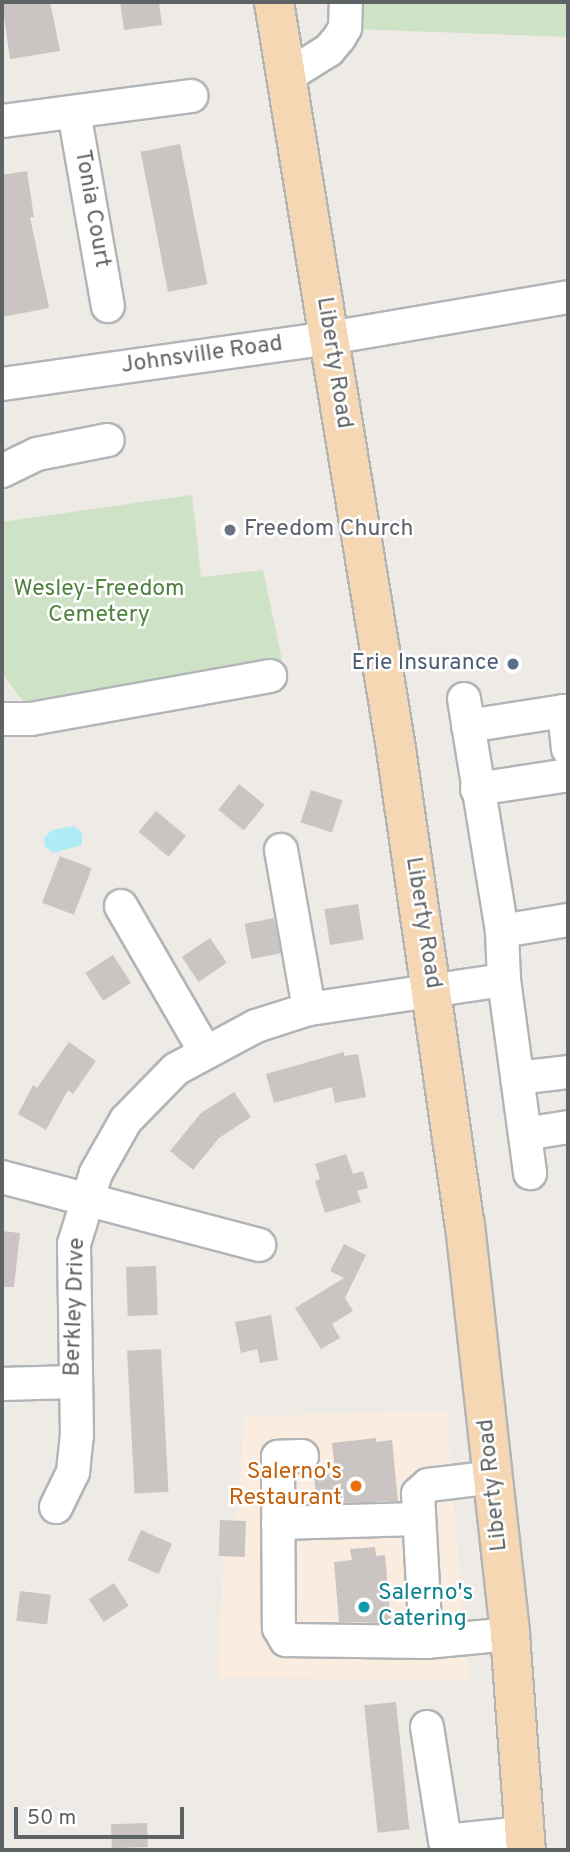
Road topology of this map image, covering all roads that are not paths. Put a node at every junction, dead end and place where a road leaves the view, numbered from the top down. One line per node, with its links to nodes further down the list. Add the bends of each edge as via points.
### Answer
1 (274, 2): 3 (main road, Liberty Road)
2 (345, 2): 3 (street, via 345,28 339,38 329,50)
3 (286, 77): 9 (main road, Liberty Road)
4 (191, 96): 5 (street)
5 (74, 112): 6 (street); 8 (street, Tonia Court)
6 (2, 121)
7 (568, 297): 9 (street, Johnsville Road)
8 (108, 306)
9 (329, 338): 10 (street, Johnsville Road); 23 (main road, Liberty Road)
10 (2, 384)
11 (108, 440): 12 (street, via 37,454)
12 (2, 471)
13 (270, 676): 14 (street, via 31,719)
14 (2, 719)
15 (568, 749): 17 (street, via 564,711 466,712)
16 (568, 775): 17 (street)
17 (477, 789): 21 (street)
18 (281, 850): 24 (street)
19 (121, 905): 25 (street)
20 (568, 920): 21 (street)
21 (502, 931): 22 (street)
22 (504, 980): 23 (street, Berkley Drive); 27 (street)
23 (432, 990): 24 (street, Berkley Drive); 37 (main road, Liberty Road)
24 (309, 1009): 25 (street, Berkley Drive)
25 (204, 1050): 32 (street, Berkley Drive, via 176,1069 127,1120)
26 (568, 1072): 27 (street)
27 (517, 1078): 29 (street)
28 (568, 1127): 29 (street)
29 (525, 1134): 30 (street)
30 (530, 1173)
31 (2, 1177): 32 (street)
32 (86, 1200): 33 (street); 34 (street, Berkley Drive, via 74,1244)
33 (258, 1245)
34 (74, 1382): 35 (street); 38 (street, Berkley Drive, via 73,1472)
35 (2, 1384)
36 (302, 1456): 40 (street, via 278,1457)
37 (494, 1477): 39 (street, via 424,1487 418,1494); 41 (main road, Liberty Road)
38 (56, 1507)
39 (419, 1519): 40 (street); 42 (street)
40 (278, 1523): 42 (street, via 279,1628 286,1640)
41 (510, 1634): 42 (street); 44 (main road, Liberty Road)
42 (426, 1642)
43 (427, 1727): 45 (street)
44 (525, 1841): 45 (street)
45 (446, 1846)

